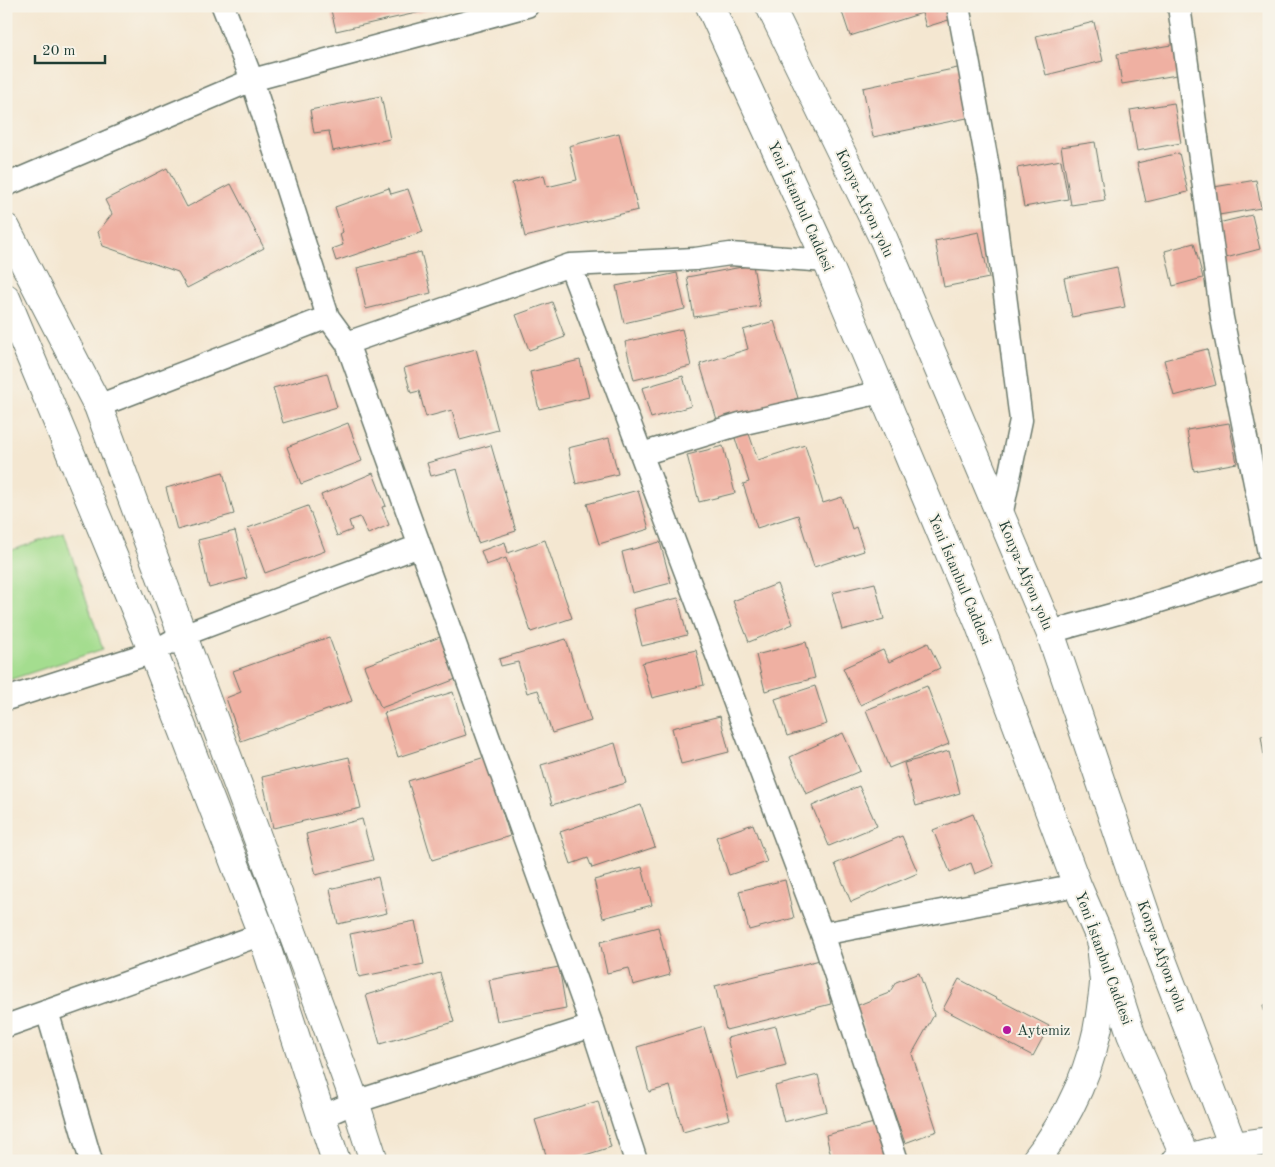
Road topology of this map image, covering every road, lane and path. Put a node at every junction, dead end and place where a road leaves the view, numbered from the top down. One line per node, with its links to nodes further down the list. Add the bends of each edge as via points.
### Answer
1 (223, 6): 8 (street)
2 (527, 6): 7 (street)
3 (710, 6): 11 (main road, Yeni İstanbul Caddesi)
4 (770, 6): 19 (main road, Konya-Afyon yolu, via 884,240)
5 (958, 6): 19 (street, via 990,178 1021,420)
6 (1179, 6): 21 (street, via 1222,318)
7 (478, 12): 8 (street)
8 (252, 80): 9 (street); 14 (street)
9 (6, 185)
10 (6, 228): 17 (main road)
11 (827, 262): 12 (street, via 730,254 694,259); 16 (main road, Yeni İstanbul Caddesi)
12 (570, 265): 15 (street); 18 (street)
13 (6, 298): 25 (main road)
14 (328, 317): 15 (street); 17 (street)
15 (347, 343): 20 (street)
16 (881, 392): 18 (street, via 740,424); 27 (main road, Yeni İstanbul Caddesi, via 979,623)
17 (98, 406): 24 (main road)
18 (642, 454): 29 (street)
19 (1001, 516): 23 (main road, Konya-Afyon yolu)
20 (419, 546): 24 (street); 33 (street)
21 (1269, 552)
22 (1269, 567): 23 (street)
23 (1050, 632): 37 (main road, Konya-Afyon yolu, via 1153,936)
24 (183, 635): 25 (street); 34 (main road)
25 (153, 652): 26 (street); 28 (main road)
26 (6, 699)
27 (1077, 885): 29 (street); 30 (main road, Yeni İstanbul Caddesi)
28 (262, 934): 31 (street); 35 (main road)
29 (822, 934): 43 (street)
30 (1100, 938): 38 (main road, Yeni İstanbul Caddesi, via 1131,1034); 44 (main road, via 1104,982 1092,1049 1082,1082 1067,1114)
31 (47, 1011): 32 (street); 39 (street)
32 (6, 1026)
33 (592, 1026): 34 (street); 42 (street)
34 (355, 1102): 35 (street); 41 (main road)
35 (321, 1117): 40 (main road)
36 (1269, 1141): 37 (main road)
37 (1235, 1153): 38 (main road)
38 (1183, 1160)
39 (92, 1161)
40 (336, 1161)
41 (374, 1161)
42 (636, 1161)
43 (897, 1161)
44 (1036, 1161)

